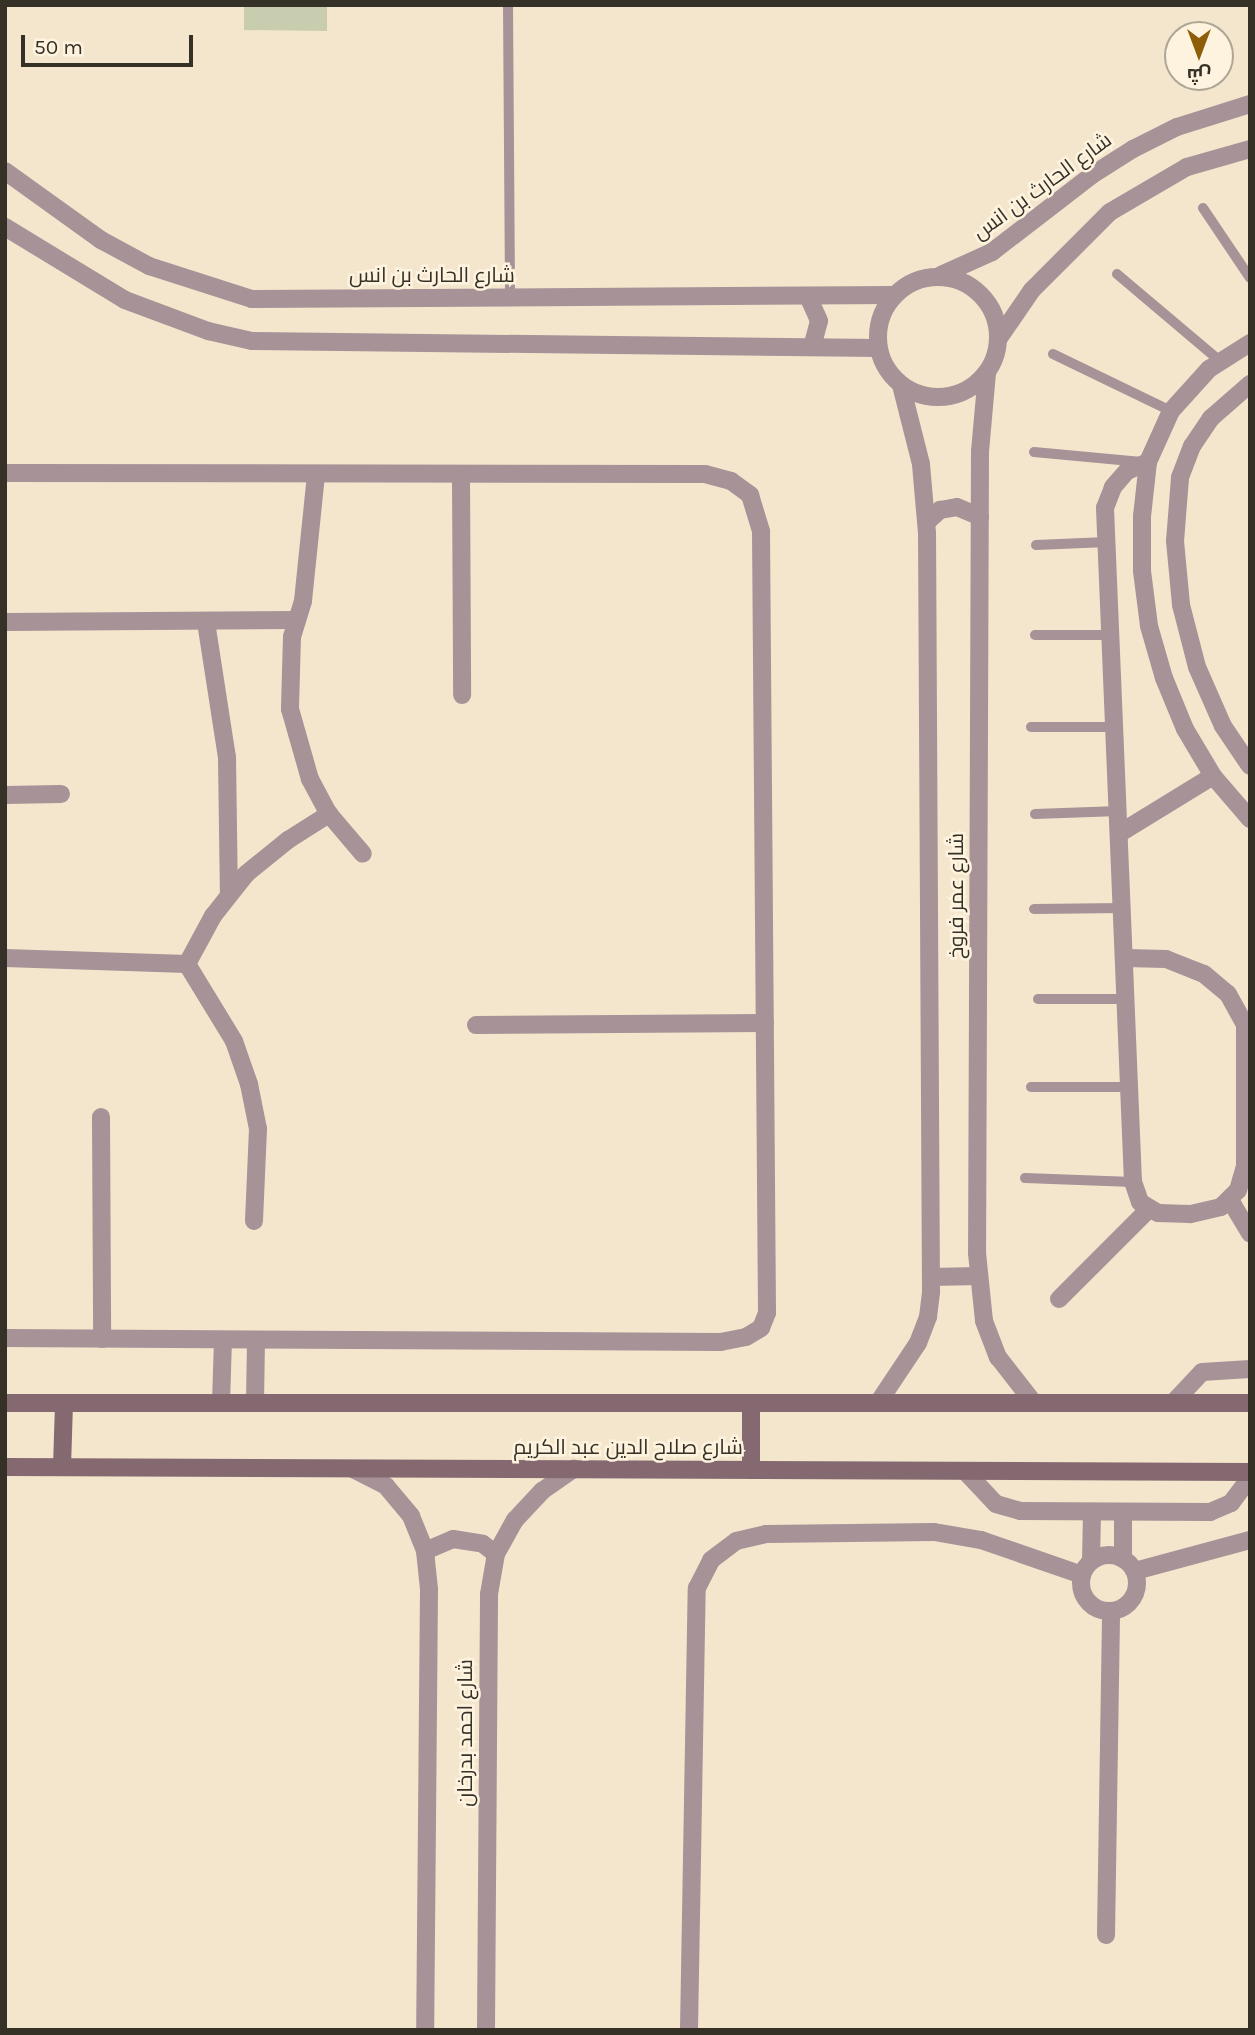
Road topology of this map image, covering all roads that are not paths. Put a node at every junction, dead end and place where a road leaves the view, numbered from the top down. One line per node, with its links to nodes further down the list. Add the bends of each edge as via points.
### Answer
1 (508, 5): 12 (lane)
2 (1250, 103): 8 (street, شارع الحارث بن انس, via 1177,127 1133,149 992,252)
3 (1250, 149): 13 (street, via 1187,167 1110,212 1032,290)
4 (8, 174): 12 (street, شارع الحارث بن انس, via 101,240 149,266 253,299)
5 (1203, 208): 9 (lane)
6 (5, 227): 15 (street, via 125,300 208,331 252,341)
7 (1117, 274): 18 (lane)
8 (939, 276): 10 (street, via 915,281); 13 (street, via 966,284 988,302)
9 (1250, 278)
10 (894, 295): 11 (street, شارع الحارث بن انس); 16 (street, via 880,320)
11 (808, 296): 12 (street, شارع الحارث بن انس); 15 (street, via 819,321)
12 (510, 298)
13 (999, 338): 19 (street)
14 (1250, 343): 18 (street)
15 (812, 347): 16 (street)
16 (878, 348): 21 (street)
17 (1053, 354): 22 (lane)
18 (1220, 361): 22 (street)
19 (987, 373): 21 (street, via 956,395 937,397); 28 (street, شارع عمر فروخ)
20 (1250, 384): 40 (street, via 1211,418 1192,446 1180,478 1175,541 1181,605 1197,667 1223,726)
21 (901, 385): 29 (street, شارع عمر فروخ, via 921,464)
22 (1171, 411): 24 (street)
23 (1034, 452): 24 (lane)
24 (1149, 462): 30 (street, via 1127,471 1113,487 1105,508); 41 (street, via 1142,530 1149,625 1185,729)
25 (5, 473): 26 (street)
26 (316, 475): 27 (street); 32 (street)
27 (461, 475): 37 (street); 58 (street, via 705,474 731,481 750,495 761,531)
28 (980, 517): 29 (street, via 957,506 940,510); 69 (street, شارع عمر فروخ)
29 (927, 522): 70 (street, شارع عمر فروخ)
30 (1107, 542): 31 (lane); 36 (street)
31 (1036, 545)
32 (297, 620): 34 (street); 45 (street, via 288,673 290,709 310,779)
33 (5, 622): 34 (street)
34 (206, 622): 50 (street, via 227,758)
35 (1035, 635): 36 (lane)
36 (1111, 635): 39 (street)
37 (462, 695)
38 (1031, 727): 39 (lane)
39 (1115, 727): 44 (street)
40 (1250, 766)
41 (1213, 776): 47 (street); 48 (street)
42 (61, 794): 43 (street)
43 (5, 795)
44 (1119, 811): 46 (lane); 48 (street)
45 (330, 814): 49 (street); 50 (street, via 288,839)
46 (1035, 814)
47 (1250, 819)
48 (1120, 833): 51 (street)
49 (363, 854)
50 (229, 895): 55 (street)
51 (1123, 908): 52 (lane); 54 (street)
52 (1034, 909)
53 (5, 958): 55 (street)
54 (1126, 958): 57 (street); 65 (street, via 1166,959 1204,974 1228,994 1245,1024 1245,1166)
55 (187, 964): 67 (street, via 234,1041 249,1084 259,1152)
56 (1038, 999): 57 (lane)
57 (1127, 999): 61 (street)
58 (765, 1023): 59 (street); 75 (street, via 767,1313 754,1333 720,1342)
59 (476, 1025)
60 (1031, 1087): 61 (lane)
61 (1130, 1087): 64 (street)
62 (102, 1117): 73 (street)
63 (1025, 1178): 64 (lane)
64 (1133, 1182): 66 (street, via 1134,1193)
65 (1230, 1200): 66 (street, via 1221,1207 1190,1214); 68 (street)
66 (1148, 1209): 71 (street)
67 (254, 1221)
68 (1250, 1233)
69 (979, 1276): 70 (street); 83 (street, شارع عمر فروخ, via 984,1321 999,1357)
70 (932, 1277): 82 (street, شارع عمر فروخ, via 925,1326)
71 (1059, 1299)
72 (5, 1338): 73 (street)
73 (102, 1339): 74 (street)
74 (223, 1340): 75 (street); 79 (street)
75 (256, 1340): 80 (street)
76 (1250, 1370): 84 (street, via 1202,1372)
77 (5, 1403): 78 (main road, شارع صلاح الدين عبد الكريم)
78 (64, 1403): 79 (main road, شارع صلاح الدين عبد الكريم); 87 (main road)
79 (221, 1403): 80 (main road, شارع صلاح الدين عبد الكريم)
80 (256, 1403): 81 (main road, شارع صلاح الدين عبد الكريم)
81 (751, 1403): 82 (main road, شارع صلاح الدين عبد الكريم); 90 (main road)
82 (878, 1403): 83 (main road, شارع صلاح الدين عبد الكريم)
83 (1034, 1403): 84 (main road, شارع صلاح الدين عبد الكريم)
84 (1173, 1403): 85 (main road, شارع صلاح الدين عبد الكريم)
85 (1250, 1403)
86 (5, 1467): 87 (main road, شارع صلاح الدين عبد الكريم)
87 (62, 1467): 88 (main road, شارع صلاح الدين عبد الكريم)
88 (353, 1468): 89 (main road, شارع صلاح الدين عبد الكريم); 97 (street, شارع احمد بدرخان, via 386,1486 411,1516)
89 (574, 1469): 90 (main road, شارع صلاح الدين عبد الكريم); 98 (street, شارع احمد بدرخان, via 541,1491)
90 (751, 1470): 91 (main road, شارع صلاح الدين عبد الكريم)
91 (965, 1471): 92 (main road, شارع صلاح الدين عبد الكريم); 94 (street, via 1008,1510)
92 (1250, 1472)
93 (1250, 1478): 95 (street, via 1220,1510)
94 (1092, 1512): 95 (street); 100 (street)
95 (1123, 1512): 99 (street)
96 (1250, 1540): 99 (street)
97 (425, 1551): 98 (street, via 453,1539 483,1544); 103 (street, شارع احمد بدرخان, via 429,1604)
98 (496, 1554): 104 (street, شارع احمد بدرخان, via 489,1594)
99 (1129, 1565): 100 (street, via 1107,1555); 101 (street, via 1136,1592 1122,1608)
100 (1087, 1568): 101 (street, via 1084,1596 1091,1605); 105 (street, via 934,1532 766,1534 736,1541 711,1560 697,1598)
101 (1111, 1612): 102 (street)
102 (1106, 1935)
103 (425, 2030)
104 (486, 2030)
105 (689, 2030)

